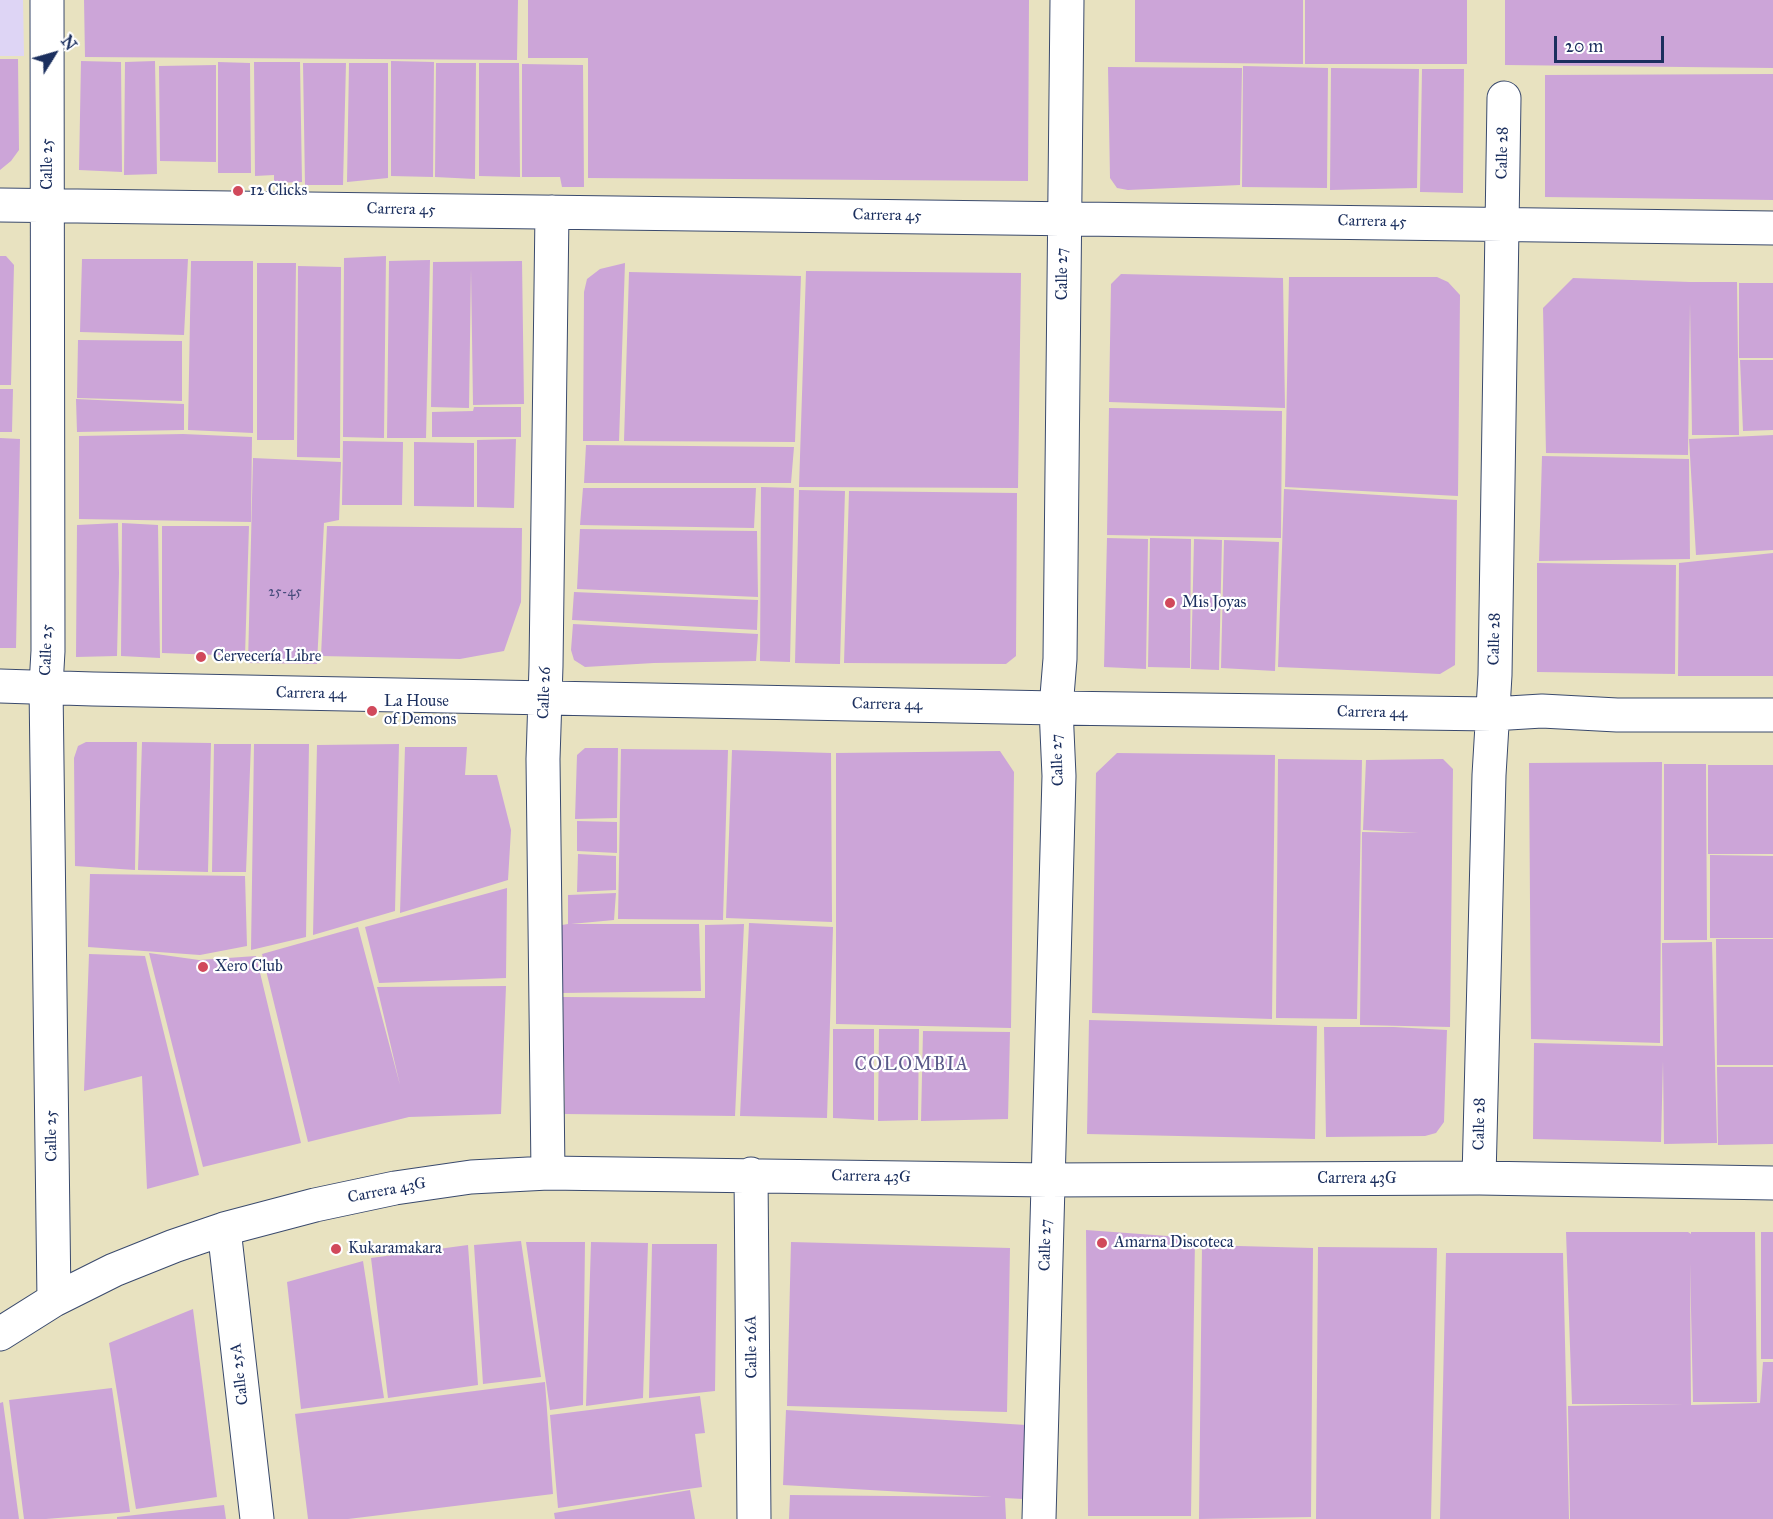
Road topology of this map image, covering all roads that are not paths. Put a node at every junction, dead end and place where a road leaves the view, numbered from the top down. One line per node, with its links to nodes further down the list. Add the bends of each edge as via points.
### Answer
1 (47, 0): 5 (street, Calle 25)
2 (1067, 0): 7 (street, Calle 27)
3 (1504, 98): 8 (street, Calle 28)
4 (0, 205): 5 (street, Carrera 45)
5 (48, 205): 6 (street, Carrera 45); 11 (street, Calle 25)
6 (552, 212): 7 (street, Carrera 45); 12 (street, Calle 26)
7 (1064, 218): 8 (street, Carrera 45); 13 (street, Calle 27, via 1060,659)
8 (1502, 224): 9 (street, Carrera 45); 14 (street, Calle 28)
9 (1773, 228)
10 (0, 686): 11 (street, Carrera 44)
11 (46, 686): 12 (street, Carrera 44); 22 (street, Calle 25)
12 (545, 698): 13 (street, Carrera 44); 16 (street, Calle 26)
13 (1056, 708): 14 (street, Carrera 44); 19 (street, Calle 27, via 1059,776)
14 (1492, 714): 15 (street, Carrera 44, via 1542,711); 18 (street, Calle 28)
15 (1773, 715)
16 (548, 1173): 17 (street, Carrera 43G); 21 (street, Carrera 43G, via 471,1177 395,1188)
17 (751, 1174): 19 (street, Carrera 43G); 25 (street, Calle 26A)
18 (1479, 1178): 19 (street, Carrera 43G); 20 (street, Carrera 43G)
19 (1048, 1180): 26 (street, Calle 27)
20 (1773, 1183)
21 (224, 1229): 22 (street, Carrera 43G, via 114,1270); 24 (street, Calle 25A)
22 (54, 1300): 23 (street, Carrera 43G)
23 (0, 1335)
24 (257, 1519)
25 (754, 1519)
26 (1039, 1519)

